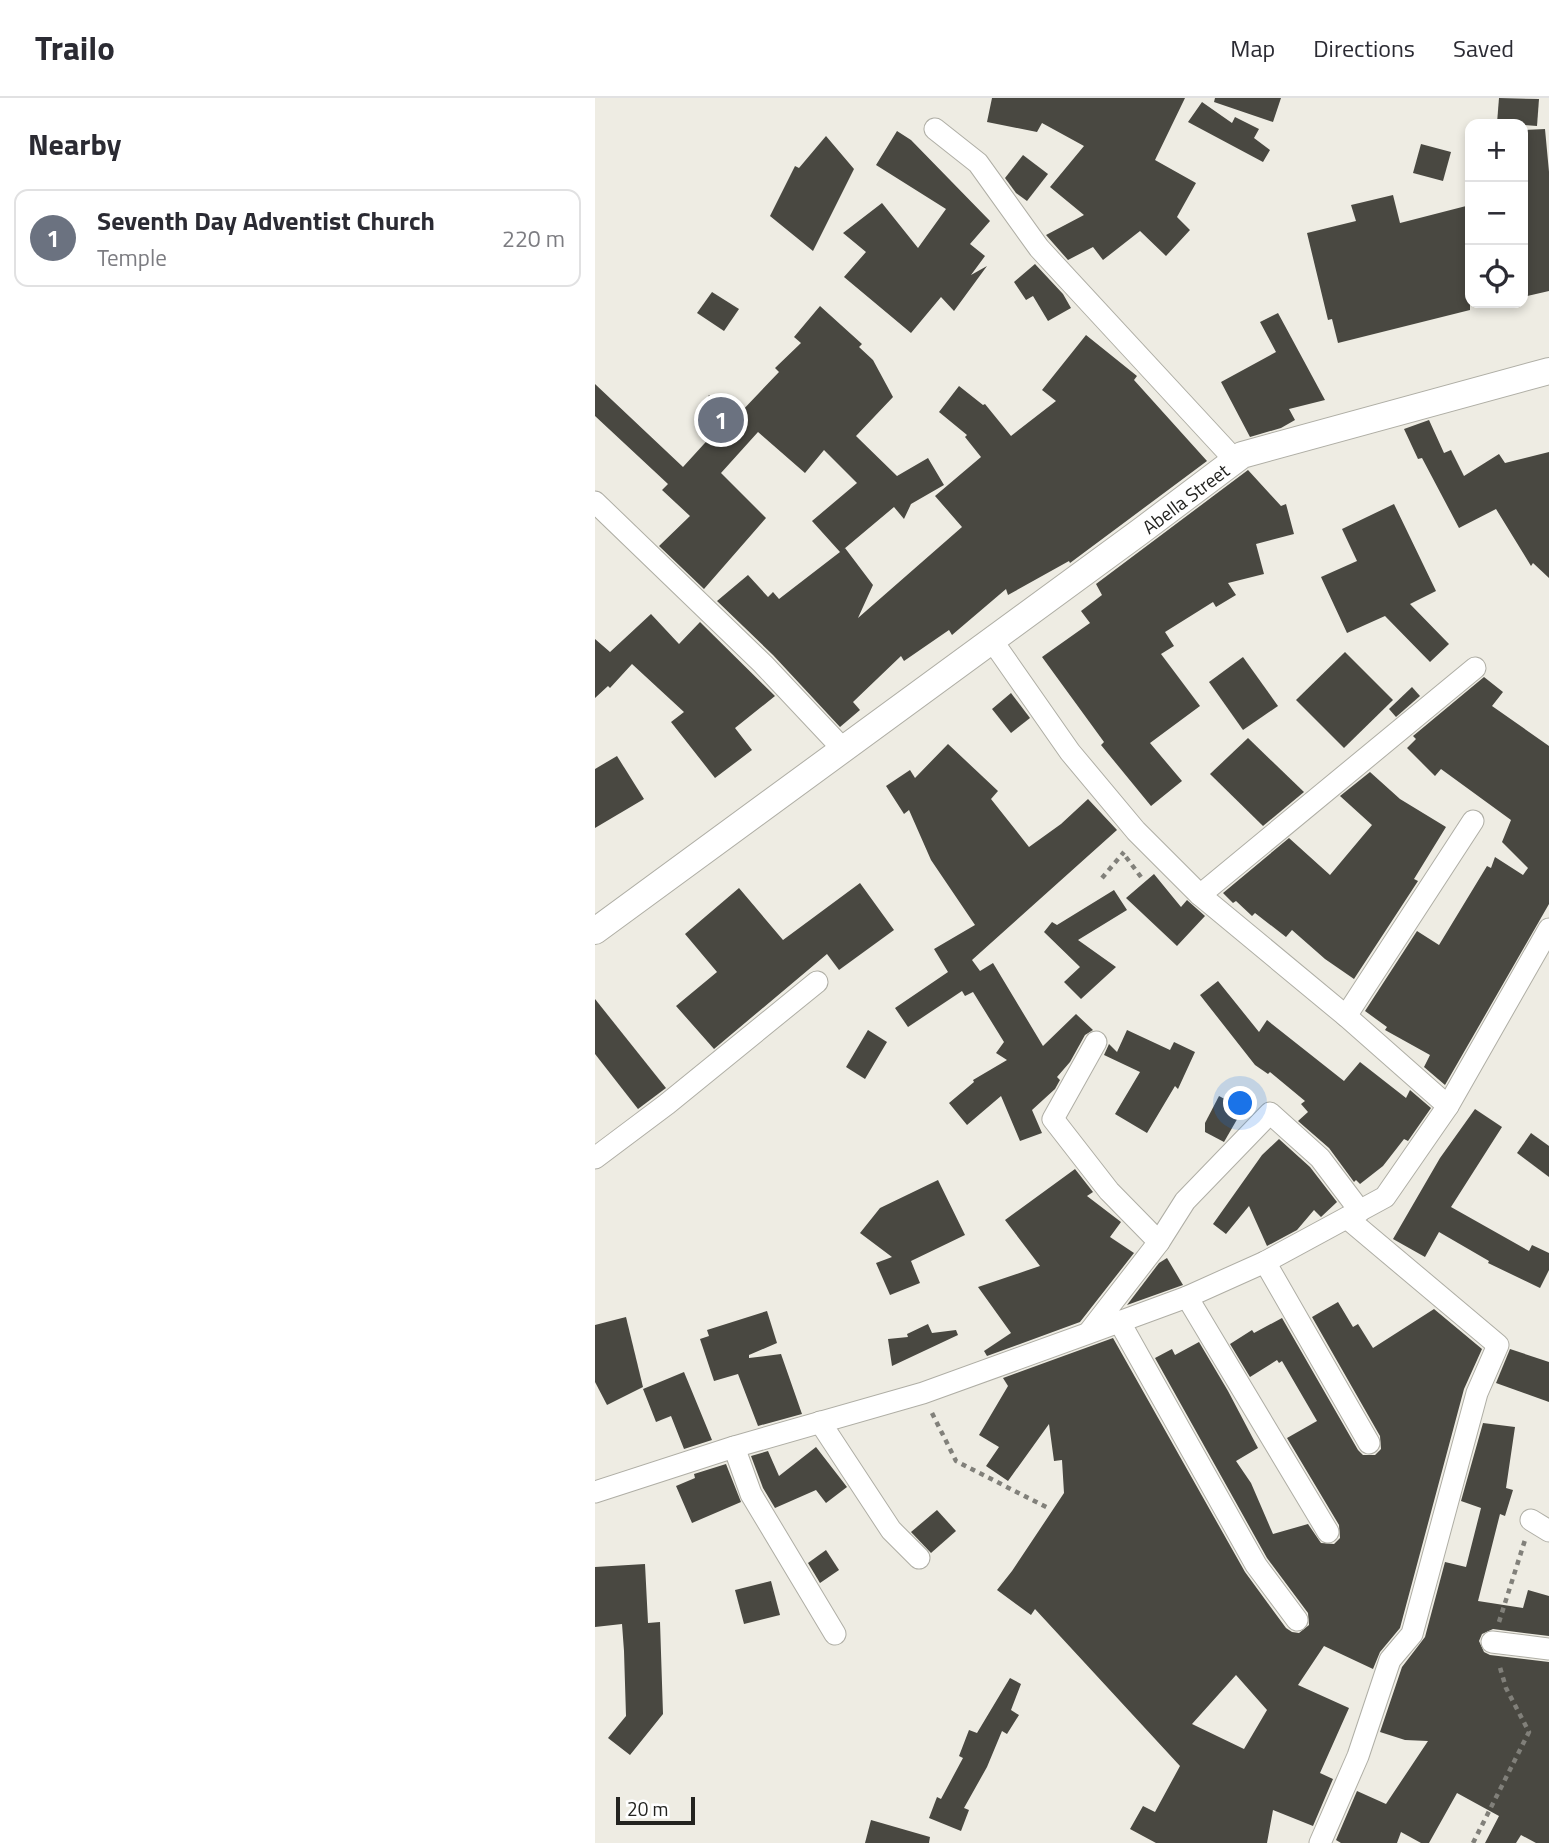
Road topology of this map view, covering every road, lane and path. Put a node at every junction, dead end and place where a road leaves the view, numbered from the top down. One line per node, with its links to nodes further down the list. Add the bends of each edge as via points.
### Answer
1 (935, 129): 3 (street, via 978,163 1039,248)
2 (1549, 371): 3 (street, Abella Street)
3 (1235, 460): 5 (street, Abella Street)
4 (595, 502): 7 (street, via 763,664)
5 (991, 639): 7 (street, Abella Street); 9 (street, via 1070,752)
6 (1475, 668): 13 (street)
7 (843, 749): 15 (street, Abella Street)
8 (1473, 821): 17 (street)
9 (1136, 831): 10 (path); 13 (street)
10 (1123, 854): 11 (path); 12 (path)
11 (1141, 877)
12 (1102, 878)
13 (1200, 895): 17 (street)
14 (1549, 929): 19 (street)
15 (595, 931)
16 (817, 982): 20 (street)
17 (1346, 1016): 19 (street)
18 (1096, 1042): 22 (street, via 1053,1119 1109,1191)
19 (1448, 1106): 21 (street, via 1385,1197)
20 (595, 1158)
21 (1353, 1214): 22 (street, via 1319,1158 1270,1113 1185,1201); 23 (street); 40 (street, via 1499,1345 1477,1393 1412,1634 1390,1660 1358,1756)
22 (1160, 1242): 26 (street)
23 (1265, 1262): 24 (street); 29 (street)
24 (1187, 1297): 25 (street); 34 (street)
25 (1119, 1321): 26 (street); 36 (street, via 1256,1565)
26 (1089, 1333): 27 (street)
27 (923, 1393): 28 (street); 32 (path, via 955,1461)
28 (820, 1422): 30 (street); 35 (street, via 891,1530)
29 (1369, 1443)
30 (734, 1447): 31 (street); 37 (street, via 751,1494)
31 (595, 1492)
32 (1048, 1508)
33 (1540, 1525): 38 (path)
34 (1328, 1532)
35 (919, 1558)
36 (1297, 1620)
37 (835, 1634)
38 (1492, 1642): 39 (street); 41 (path, via 1506,1688 1529,1732)
39 (1549, 1649)
40 (1320, 1843)
41 (1473, 1843)

